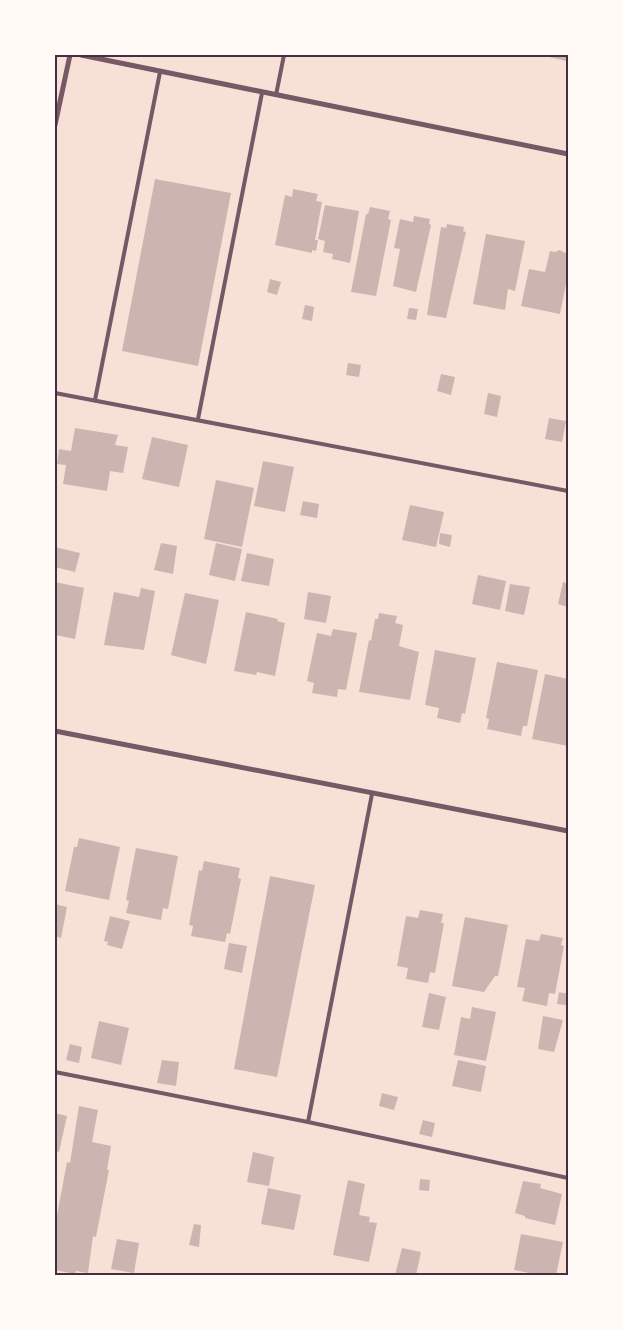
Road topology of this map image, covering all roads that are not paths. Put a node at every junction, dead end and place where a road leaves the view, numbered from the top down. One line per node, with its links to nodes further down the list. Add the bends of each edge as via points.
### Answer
1 (70, 55): 7 (street)
2 (81, 55): 4 (street)
3 (284, 55): 6 (lane)
4 (160, 72): 5 (street); 10 (lane)
5 (262, 93): 6 (street); 11 (lane)
6 (276, 95): 8 (street)
7 (55, 125)
8 (568, 154)
9 (55, 392): 10 (lane)
10 (95, 400): 11 (lane)
11 (198, 419): 12 (lane)
12 (568, 491)
13 (55, 731): 14 (street)
14 (372, 794): 15 (street); 17 (lane)
15 (568, 831)
16 (55, 1072): 17 (lane)
17 (308, 1122): 18 (lane)
18 (568, 1178)

